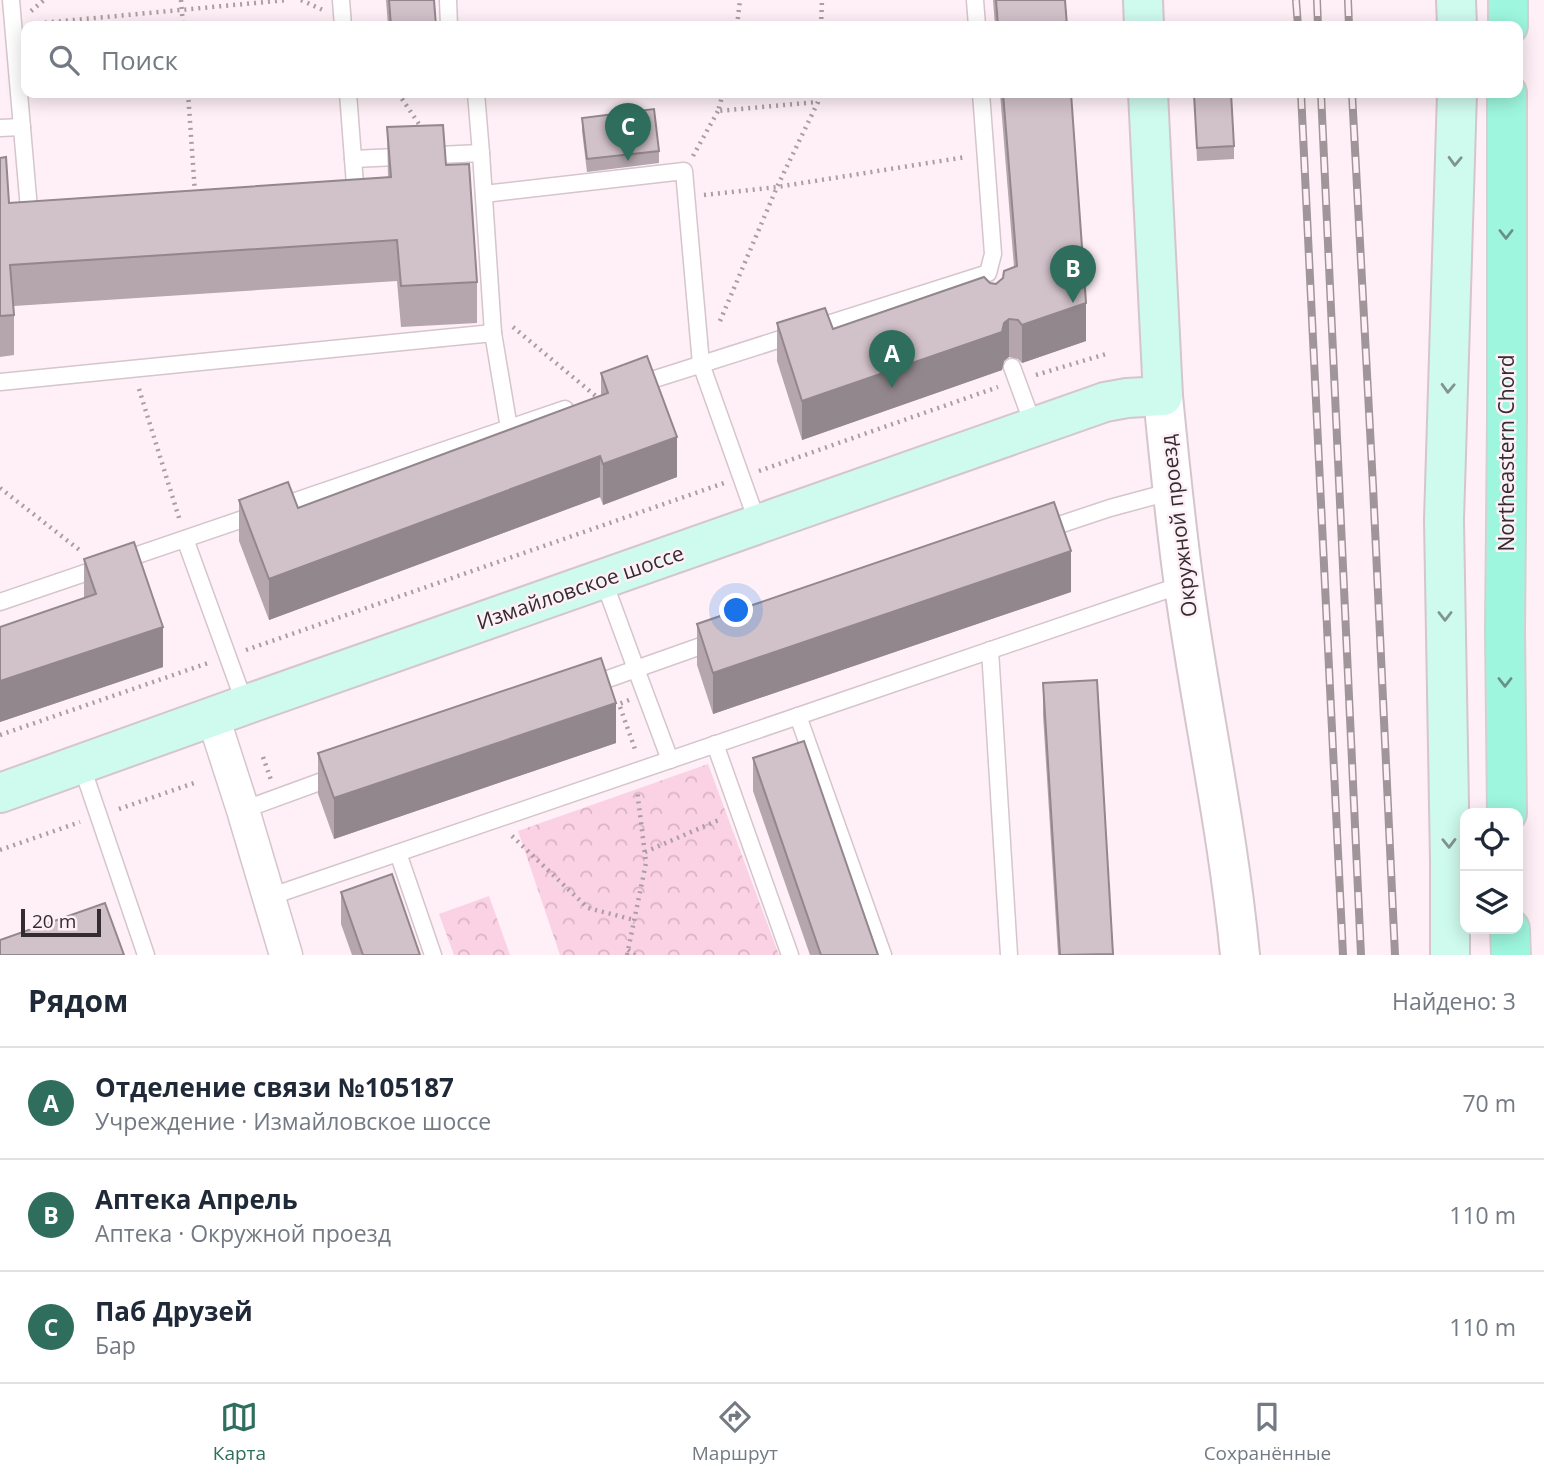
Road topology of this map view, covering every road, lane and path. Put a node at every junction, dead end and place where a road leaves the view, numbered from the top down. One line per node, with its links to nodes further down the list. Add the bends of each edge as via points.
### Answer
1 (11, 0): 24 (lane)
2 (181, 0): 12 (path)
3 (287, 0): 12 (path)
4 (341, 0): 15 (lane)
5 (448, 0): 16 (lane)
6 (740, 0): 17 (path)
7 (822, 0): 18 (path)
8 (975, 0): 19 (lane)
9 (1143, 0): 20 (main road)
10 (1456, 0): 21 (main road)
11 (1508, 0): 22 (main road)
12 (182, 10): 13 (path); 14 (path)
13 (66, 21)
14 (183, 21)
15 (343, 21)
16 (449, 21)
17 (738, 21)
18 (821, 21)
19 (977, 21)
20 (1144, 21)
21 (1457, 21)
22 (1508, 21)
23 (21, 25): 24 (path)
24 (13, 26): 37 (lane)
25 (188, 98): 47 (path)
26 (348, 98): 42 (lane)
27 (401, 98): 41 (path)
28 (476, 98): 39 (lane)
29 (722, 98): 36 (path)
30 (818, 98): 35 (path)
31 (981, 98): 40 (lane)
32 (1148, 98): 58 (main road, Окружной проезд)
33 (1457, 98): 105 (main road, one-way to 105, via 1444,520)
34 (1507, 98): 87 (main road, Northeastern Chord, one-way to 87)
35 (818, 102): 36 (path); 44 (path)
36 (718, 111): 43 (path)
37 (22, 127): 38 (lane); 49 (lane, via 30,224)
38 (0, 128)
39 (481, 152): 41 (lane); 45 (lane)
40 (986, 154): 44 (path); 53 (lane, via 993,254 989,279)
41 (439, 155): 42 (lane)
42 (353, 159): 48 (lane, via 356,199)
43 (684, 171): 45 (lane); 46 (lane)
44 (777, 187): 46 (path); 53 (path)
45 (484, 194): 50 (lane)
46 (686, 197): 53 (lane)
47 (196, 198)
48 (343, 200)
49 (44, 223)
50 (492, 308): 51 (lane); 59 (path)
51 (494, 333): 54 (lane); 61 (lane)
52 (1106, 354): 55 (path)
53 (701, 363): 57 (lane); 62 (lane)
54 (133, 369): 56 (lane); 67 (path)
55 (1015, 374): 60 (lane); 62 (path)
56 (0, 382)
57 (624, 390)
58 (1163, 396): 60 (main road, Измайловское шоссе, via 1105,402); 64 (street, Окружной проезд)
59 (598, 398): 61 (lane)
60 (1034, 427): 65 (main road, Измайловское шоссе)
61 (509, 428): 67 (lane)
62 (741, 477): 65 (lane); 74 (path)
63 (0, 488): 68 (path)
64 (1173, 491): 66 (lane); 70 (street, Окружной проезд)
65 (758, 524): 69 (main road, Измайловское шоссе)
66 (1031, 534)
67 (185, 539): 68 (lane); 74 (lane)
68 (102, 567): 71 (lane)
69 (603, 579): 75 (lane); 78 (main road, Измайловское шоссе)
70 (1185, 584): 73 (lane); 104 (street, Окружной проезд)
71 (0, 602)
72 (729, 636): 75 (lane)
73 (990, 650): 79 (lane); 103 (lane)
74 (227, 657): 78 (lane); 80 (path)
75 (636, 669): 76 (lane); 77 (lane)
76 (572, 692)
77 (646, 694): 82 (lane); 85 (path, via 619,704)
78 (229, 711): 83 (main road, Измайловское шоссе); 88 (street)
79 (798, 716): 81 (lane); 102 (lane)
80 (0, 735)
81 (715, 744): 82 (lane); 89 (lane)
82 (670, 760): 85 (lane)
83 (81, 764): 86 (main road, Измайловское шоссе); 97 (lane)
84 (355, 770): 88 (lane)
85 (639, 771): 90 (lane); 91 (path)
86 (0, 793)
87 (1507, 808)
88 (243, 810): 93 (street)
89 (739, 812): 91 (path); 101 (lane)
90 (496, 820): 92 (lane); 94 (path, via 588,908)
91 (645, 852): 94 (path)
92 (398, 853): 93 (lane); 99 (lane)
93 (269, 897): 98 (street)
94 (634, 920): 96 (path)
95 (1510, 934): 106 (main road)
96 (628, 952): 100 (path)
97 (146, 955)
98 (286, 955)
99 (433, 955)
100 (635, 955)
101 (790, 955)
102 (883, 955)
103 (1009, 955)
104 (1240, 955)
105 (1450, 955)
106 (1511, 955)

